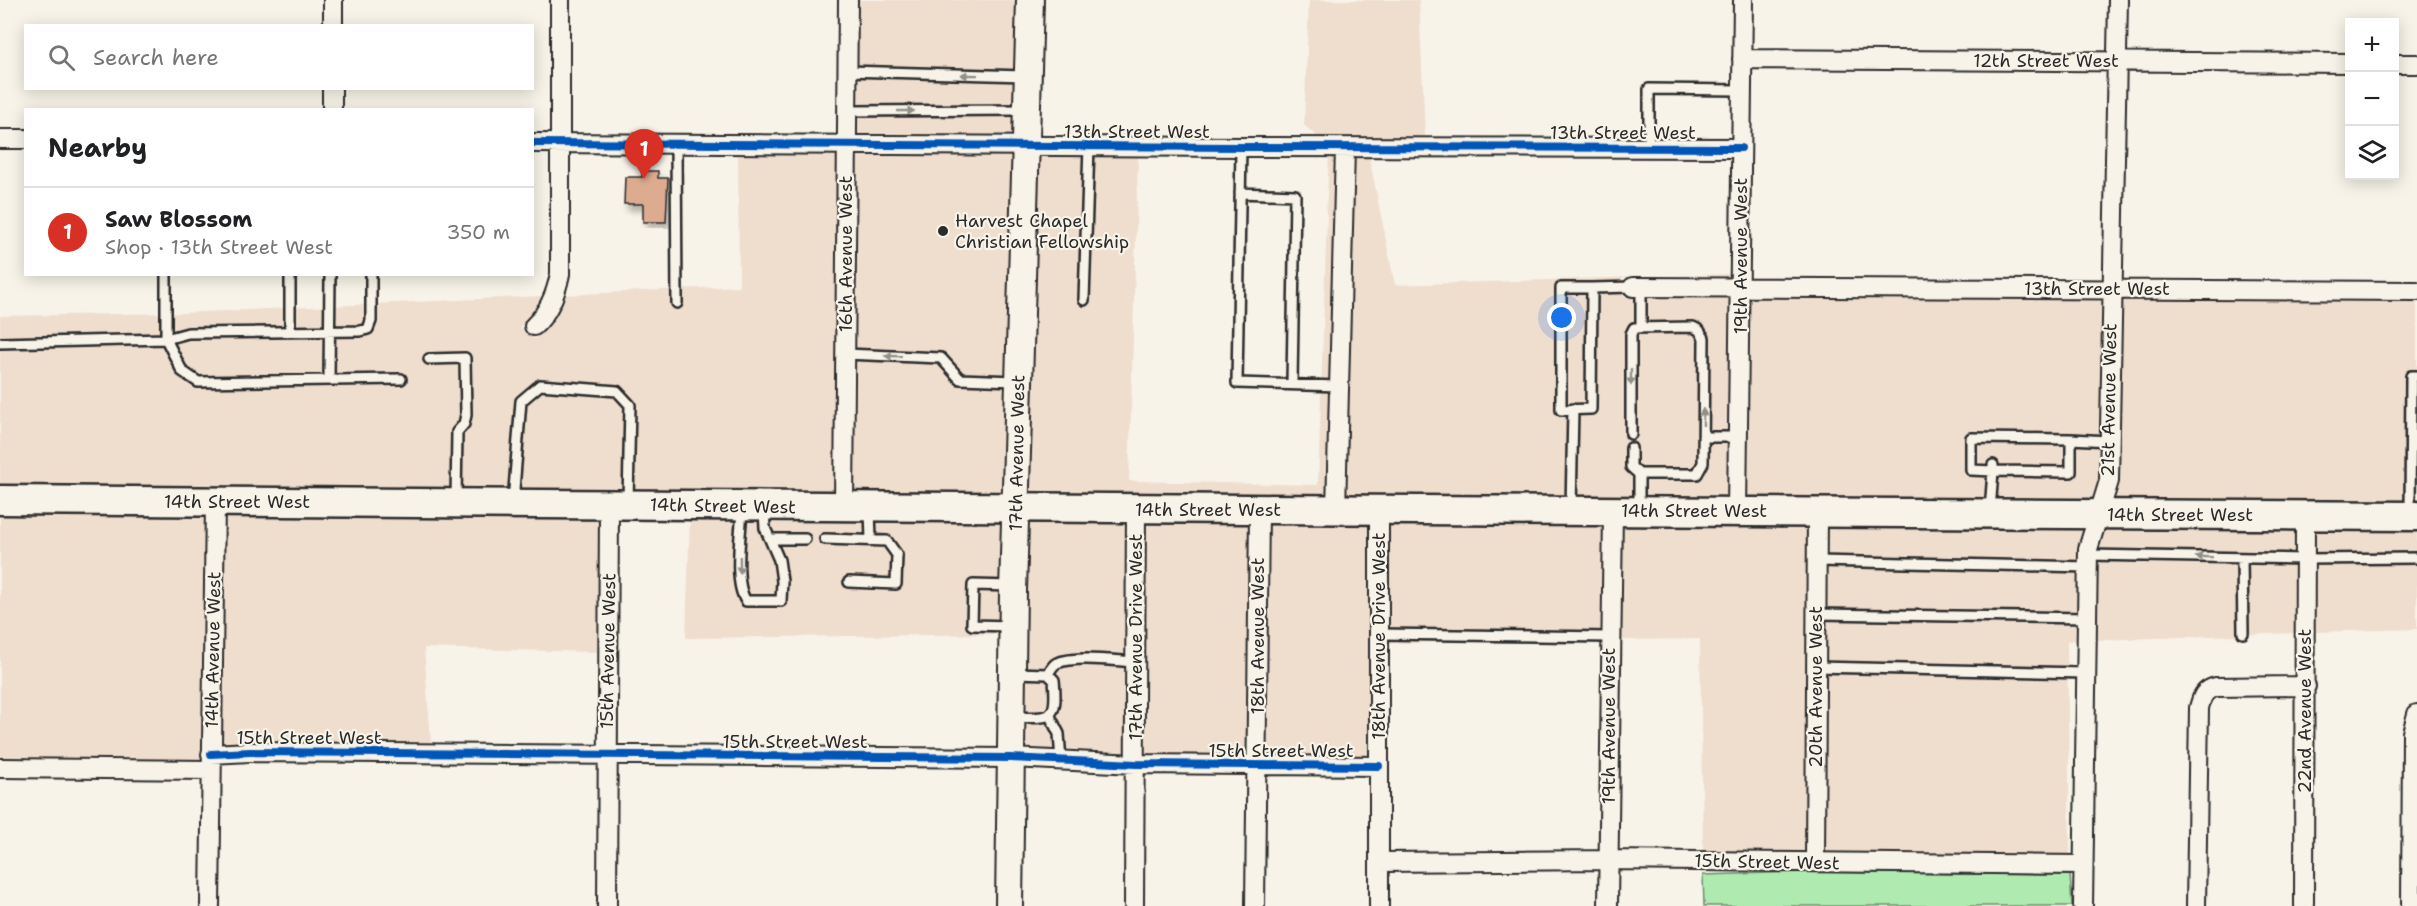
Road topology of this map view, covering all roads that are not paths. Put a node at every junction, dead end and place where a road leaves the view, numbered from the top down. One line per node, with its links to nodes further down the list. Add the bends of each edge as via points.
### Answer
1 (333, 0): 7 (street)
2 (560, 0): 23 (street)
3 (848, 0): 13 (street, 16th Avenue West)
4 (1030, 0): 14 (street, 17th Avenue West)
5 (1743, 0): 8 (street, 19th Avenue West)
6 (2118, 0): 9 (street, 21st Avenue West)
7 (333, 24)
8 (1742, 59): 9 (street, 12th Street West); 16 (street, 19th Avenue West)
9 (2117, 62): 10 (street, 12th Street West); 40 (street, 21st Avenue West)
10 (2345, 63)
11 (2399, 64): 12 (street)
12 (2417, 64)
13 (848, 70): 14 (lane, one-way to 13); 18 (street, 16th Avenue West)
14 (1027, 76): 19 (street, 17th Avenue West)
15 (333, 90): 17 (street)
16 (1741, 90): 30 (lane, via 1649,89); 31 (street, 19th Avenue West)
17 (332, 108)
18 (847, 111): 19 (lane, one-way to 19); 25 (street, 16th Avenue West)
19 (1026, 111): 26 (street, 17th Avenue West)
20 (0, 139): 21 (street)
21 (24, 139)
22 (534, 143): 23 (street, 13th Street West)
23 (560, 143): 24 (street, 13th Street West); 44 (street, via 560,274 556,293 544,317)
24 (676, 143): 25 (street, 13th Street West); 43 (lane)
25 (847, 144): 26 (street, 13th Street West); 50 (street, 16th Avenue West)
26 (1025, 146): 27 (street, 13th Street West); 55 (street, 17th Avenue West)
27 (1089, 146): 28 (street, 13th Street West); 42 (lane)
28 (1241, 147): 29 (street, 13th Street West); 32 (lane)
29 (1345, 147): 30 (street, 13th Street West); 57 (street)
30 (1648, 147): 31 (street, 13th Street West)
31 (1741, 147): 39 (street, 19th Avenue West)
32 (1240, 193): 56 (lane, via 1237,382); 56 (lane, via 1295,195)
33 (166, 276): 48 (lane)
34 (290, 276): 47 (lane)
35 (330, 276): 46 (lane)
36 (371, 276): 46 (lane, via 368,329)
37 (1637, 287): 38 (lane); 39 (street, 13th Street West); 45 (lane)
38 (1592, 288): 58 (lane, via 1591,409); 58 (lane, via 1560,288 1561,410)
39 (1741, 288): 40 (street, 13th Street West); 61 (street, 19th Avenue West)
40 (2112, 288): 41 (street, 13th Street West); 63 (street, 21st Avenue West)
41 (2417, 291)
42 (1084, 300)
43 (677, 303)
44 (534, 326)
45 (1641, 327): 59 (lane, one-way to 59, via 1634,328 1631,334); 60 (lane, one-way to 45, via 1704,338 1700,330)
46 (330, 330): 47 (lane); 54 (lane)
47 (290, 331): 48 (lane, via 188,333)
48 (166, 339): 49 (lane); 54 (lane, via 182,372 198,382)
49 (0, 343)
50 (845, 354): 55 (lane, one-way to 50, via 960,379 941,358); 73 (street, 16th Avenue West)
51 (429, 359): 69 (lane, via 465,358 466,415 457,432)
52 (2417, 376): 86 (lane, via 2411,376)
53 (401, 379): 54 (lane)
54 (329, 380)
55 (1019, 381): 74 (street, 17th Avenue West)
56 (1292, 384): 57 (lane)
57 (1339, 386): 77 (street)
58 (1573, 409): 79 (lane)
59 (1631, 435)
60 (1703, 437): 61 (lane); 66 (lane, via 1703,463 1697,474)
61 (1739, 437): 81 (street, 19th Avenue West)
62 (2071, 439): 63 (lane); 65 (lane, via 2071,472); 65 (lane, via 2044,442 1971,438 1971,470)
63 (2109, 441): 84 (street, 21st Avenue West, via 2109,481)
64 (1631, 448): 66 (lane, via 1631,467)
65 (1993, 468): 83 (lane)
66 (1639, 474): 80 (lane)
67 (0, 500): 68 (main road, 14th Street West)
68 (215, 502): 69 (main road, 14th Street West); 116 (street, 14th Avenue West)
69 (456, 502): 70 (main road, 14th Street West)
70 (513, 502): 71 (main road, 14th Street West); 71 (lane, via 521,401 540,385 617,392 630,405)
71 (619, 505): 72 (main road, 14th Street West); 113 (street, 15th Avenue West)
72 (753, 506): 73 (main road, 14th Street West); 87 (lane); 87 (lane, one-way to 87, via 739,566 741,594 746,601 781,601 779,560)
73 (857, 507): 74 (main road, 14th Street West); 90 (lane)
74 (1016, 508): 75 (main road, 14th Street West); 97 (street, 17th Avenue West)
75 (1136, 509): 76 (main road, 14th Street West); 104 (street, 17th Avenue Drive West)
76 (1259, 510): 77 (main road, 14th Street West); 118 (street, 18th Avenue West)
77 (1336, 510): 78 (main road, 14th Street West)
78 (1379, 511): 79 (main road, 14th Street West); 102 (street, 18th Avenue Drive West)
79 (1571, 511): 80 (main road, 14th Street West)
80 (1626, 511): 81 (main road, 14th Street West); 103 (street, 19th Avenue West)
81 (1737, 512): 82 (main road, 14th Street West)
82 (1817, 512): 83 (main road, 14th Street West); 94 (street, 20th Avenue West)
83 (1990, 514): 84 (main road, 14th Street West)
84 (2100, 514): 85 (main road, 14th Street West); 95 (street, 21st Avenue West)
85 (2305, 515): 86 (main road, 14th Street West); 93 (street, 22nd Avenue West)
86 (2413, 516)
87 (771, 539): 88 (lane)
88 (805, 539)
89 (825, 539): 90 (lane)
90 (871, 540): 96 (lane, via 887,541 897,555 896,584)
91 (2242, 558): 93 (lane); 95 (lane, one-way to 95); 101 (lane)
92 (2417, 558): 93 (lane)
93 (2304, 559): 109 (street, 22nd Avenue West)
94 (1817, 561): 95 (lane); 98 (street, 20th Avenue West)
95 (2088, 561): 99 (street, 21st Avenue West)
96 (849, 582)
97 (1014, 586): 100 (street, 17th Avenue West); 100 (lane, via 973,585 972,625)
98 (1816, 614): 99 (lane); 105 (street, 20th Avenue West)
99 (2087, 618): 108 (street, 21st Avenue West)
100 (1013, 626): 106 (street, 17th Avenue West)
101 (2243, 633)
102 (1379, 634): 103 (lane); 119 (street, 18th Avenue Drive West)
103 (1610, 637): 121 (street, 19th Avenue West)
104 (1136, 662): 107 (lane, via 1064,661 1053,666); 117 (street, 17th Avenue Drive West)
105 (1816, 667): 108 (lane); 123 (street, 20th Avenue West)
106 (1012, 673): 107 (lane); 112 (street, 17th Avenue West)
107 (1048, 674): 111 (lane, via 1054,680 1055,695)
108 (2086, 674): 124 (street, 21st Avenue West)
109 (2306, 686): 133 (street, via 2216,687 2203,694 2199,708); 134 (street, 22nd Avenue West)
110 (2417, 714): 135 (street, via 2412,733)
111 (1050, 716): 112 (lane); 115 (lane, via 1059,734)
112 (1012, 717): 114 (street, 17th Avenue West)
113 (607, 755): 114 (street, 15th Street West); 116 (street, 15th Street West, via 250,752); 126 (street, 15th Avenue West)
114 (1011, 758): 115 (street, 15th Street West); 127 (street, 17th Avenue West)
115 (1061, 761): 117 (street, 15th Street West)
116 (211, 762): 120 (street, 15th Street West); 125 (street, 14th Avenue West)
117 (1136, 764): 118 (street, 15th Street West); 128 (street, 17th Avenue Drive West)
118 (1257, 766): 119 (street, 15th Street West); 129 (street, 18th Avenue West)
119 (1379, 766): 122 (street, 18th Avenue Drive West)
120 (0, 768)
121 (1608, 860): 122 (street, 15th Street West); 123 (street, 15th Street West); 131 (street, 19th Avenue West)
122 (1379, 862): 130 (street, 18th Avenue Drive West)
123 (1815, 862): 124 (street, 15th Street West)
124 (2083, 865): 132 (street, 21st Avenue West)
125 (210, 906)
126 (607, 906)
127 (1009, 906)
128 (1134, 906)
129 (1255, 906)
130 (1379, 906)
131 (1608, 906)
132 (2083, 906)
133 (2196, 906)
134 (2304, 906)
135 (2411, 906)

